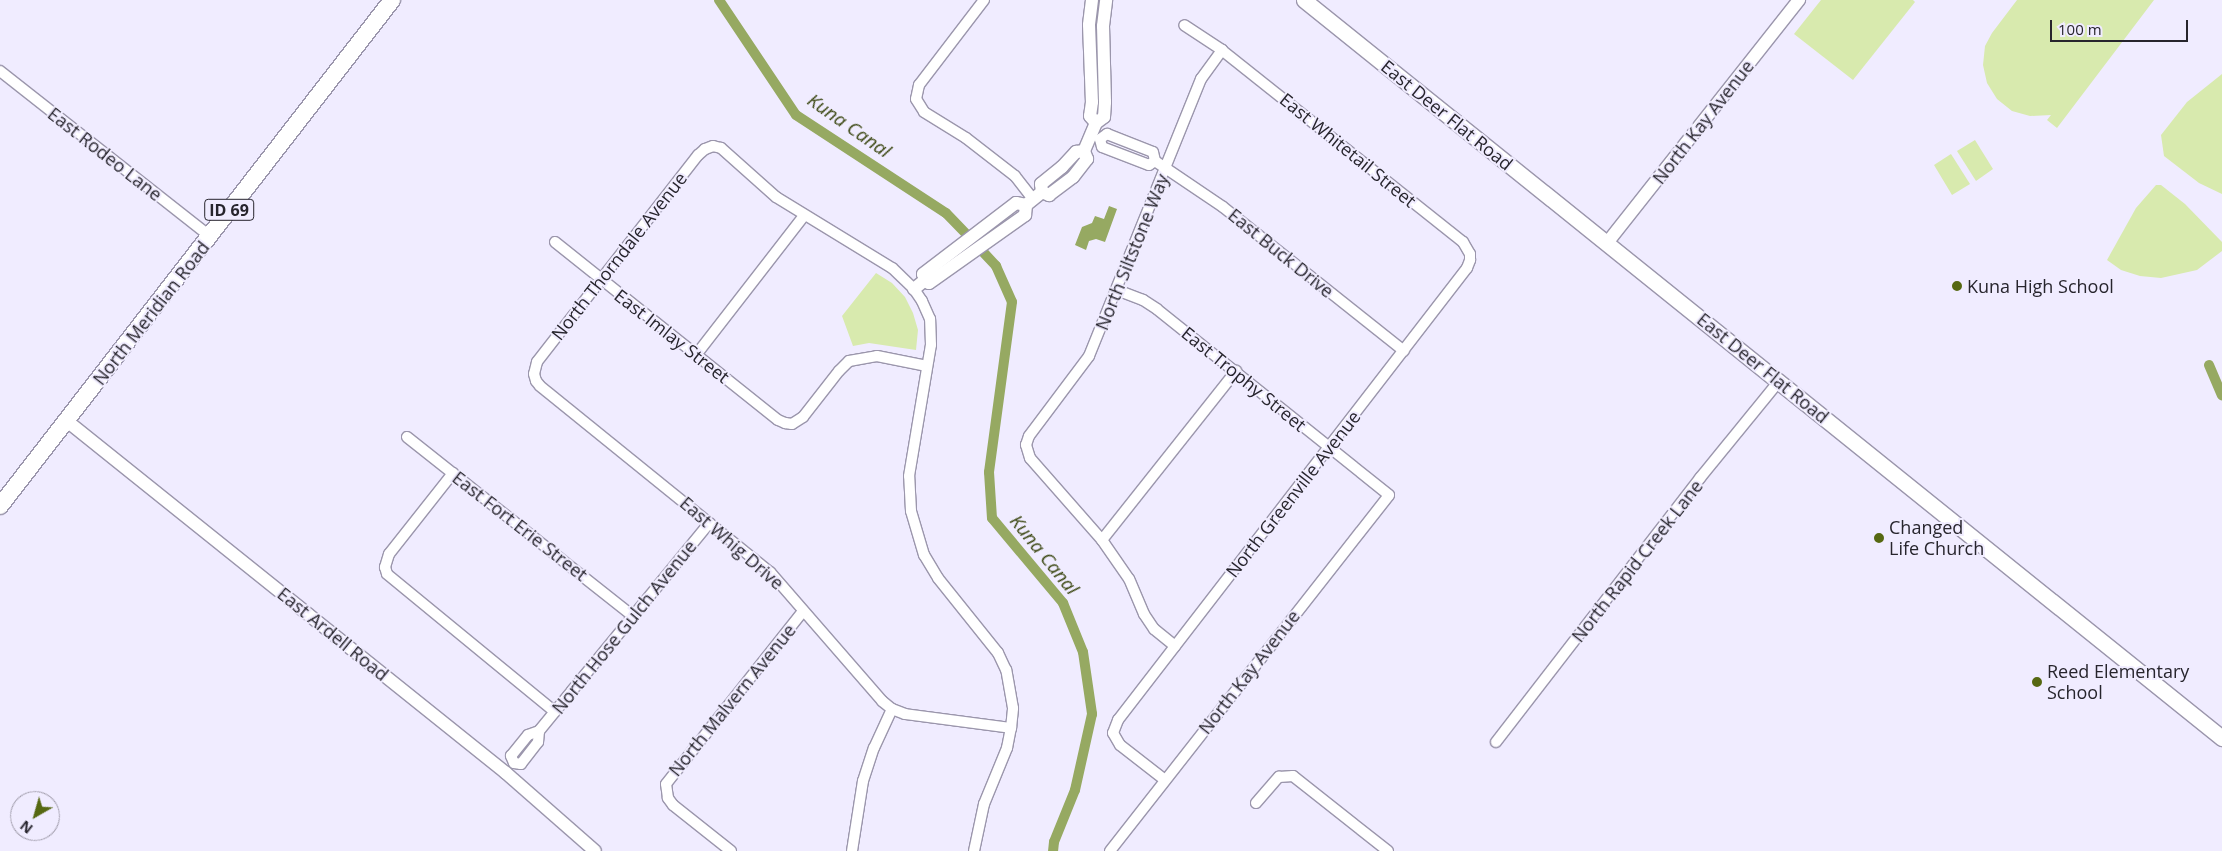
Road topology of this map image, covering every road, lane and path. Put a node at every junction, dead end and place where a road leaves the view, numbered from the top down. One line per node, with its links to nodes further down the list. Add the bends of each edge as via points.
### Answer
1 (392, 0): 14 (main road, North Meridian Road / ID 69)
2 (984, 0): 12 (street, via 919,84 916,99 924,112 966,138 1015,176)
3 (1092, 0): 10 (street, via 1089,24 1090,116)
4 (1106, 0): 10 (street, via 1103,26 1104,118)
5 (1304, 0): 16 (main road, East Deer Flat Road)
6 (1799, 0): 16 (street, North Kay Avenue)
7 (1184, 26): 8 (street, East Whitetail Street)
8 (1222, 50): 11 (street, North Siltstone Way, via 1201,79); 17 (street, East Whitetail Street, via 1463,242)
9 (0, 71): 14 (street, East Rodeo Lane)
10 (1095, 132): 11 (street, East Buck Drive, via 1102,147 1149,165 1155,161); 12 (street, via 1084,150 1076,152 1041,184)
11 (1166, 167): 20 (street, North Siltstone Way); 21 (street, East Buck Drive, via 1223,206)
12 (1034, 199): 19 (street, via 1008,208 923,274 925,280)
13 (804, 216): 18 (street, North Thorndale Avenue, via 756,181 721,148 713,146 698,155); 19 (street, via 892,268); 22 (street)
14 (210, 236): 27 (main road, North Meridian Road / ID 69)
15 (555, 242): 18 (street, East Imlay Street)
16 (1607, 243): 26 (main road, East Deer Flat Road)
17 (1470, 254): 21 (street, North Greenville Avenue, via 1467,268)
18 (601, 280): 22 (street, East Imlay Street); 25 (street, North Thorndale Avenue, via 537,362)
19 (914, 289): 23 (street, via 930,319 931,345)
20 (1117, 290): 24 (street, East Trophy Street, via 1150,304); 34 (street, North Siltstone Way, via 1089,356 1026,445 1030,458)
21 (1404, 351): 29 (street, North Greenville Avenue)
22 (696, 355): 23 (street, East Imlay Street, via 778,420 792,424 803,417 849,362 877,356)
23 (927, 366): 40 (street, via 909,476 911,512 924,555 938,578 998,653 1011,688)
24 (1236, 371): 29 (street, East Trophy Street); 34 (street)
25 (534, 374): 33 (street, East Whig Drive, via 540,386)
26 (1779, 381): 41 (main road, East Deer Flat Road); 42 (street, North Rapid Creek Lane)
27 (67, 421): 32 (main road, North Meridian Road / ID 69); 43 (street, East Ardell Road)
28 (407, 437): 30 (street, East Fort Erie Street)
29 (1329, 447): 31 (street, East Trophy Street); 37 (street, North Greenville Avenue)
30 (452, 472): 36 (street, East Fort Erie Street); 39 (street, via 389,554 384,567 392,580)
31 (1389, 494): 44 (street, North Kay Avenue)
32 (0, 506)
33 (709, 522): 35 (street, East Whig Drive, via 770,572); 36 (street, North Hose Gulch Avenue)
34 (1102, 540): 37 (street, via 1129,579 1154,629)
35 (803, 611): 38 (street, East Whig Drive, via 882,702); 48 (street, North Malvern Avenue, via 669,778 666,790 673,805)
36 (633, 616): 39 (street, North Hose Gulch Avenue)
37 (1175, 646): 44 (street, North Greenville Avenue, via 1118,720 1113,733 1120,745)
38 (892, 709): 40 (street, East Whig Drive, via 905,714); 49 (street, via 863,781)
39 (555, 712): 43 (street, North Hose Gulch Avenue, via 539,731 538,742 521,764)
40 (1010, 728): 50 (street, via 1007,748 984,804)
41 (2222, 738)
42 (1496, 742)
43 (510, 768): 47 (street, East Ardell Road)
44 (1165, 780): 51 (street, North Kay Avenue)
45 (1256, 803): 46 (street, via 1273,781 1286,775 1300,780)
46 (1385, 850)
47 (595, 851)
48 (731, 851)
49 (852, 851)
50 (974, 851)
51 (1110, 851)

